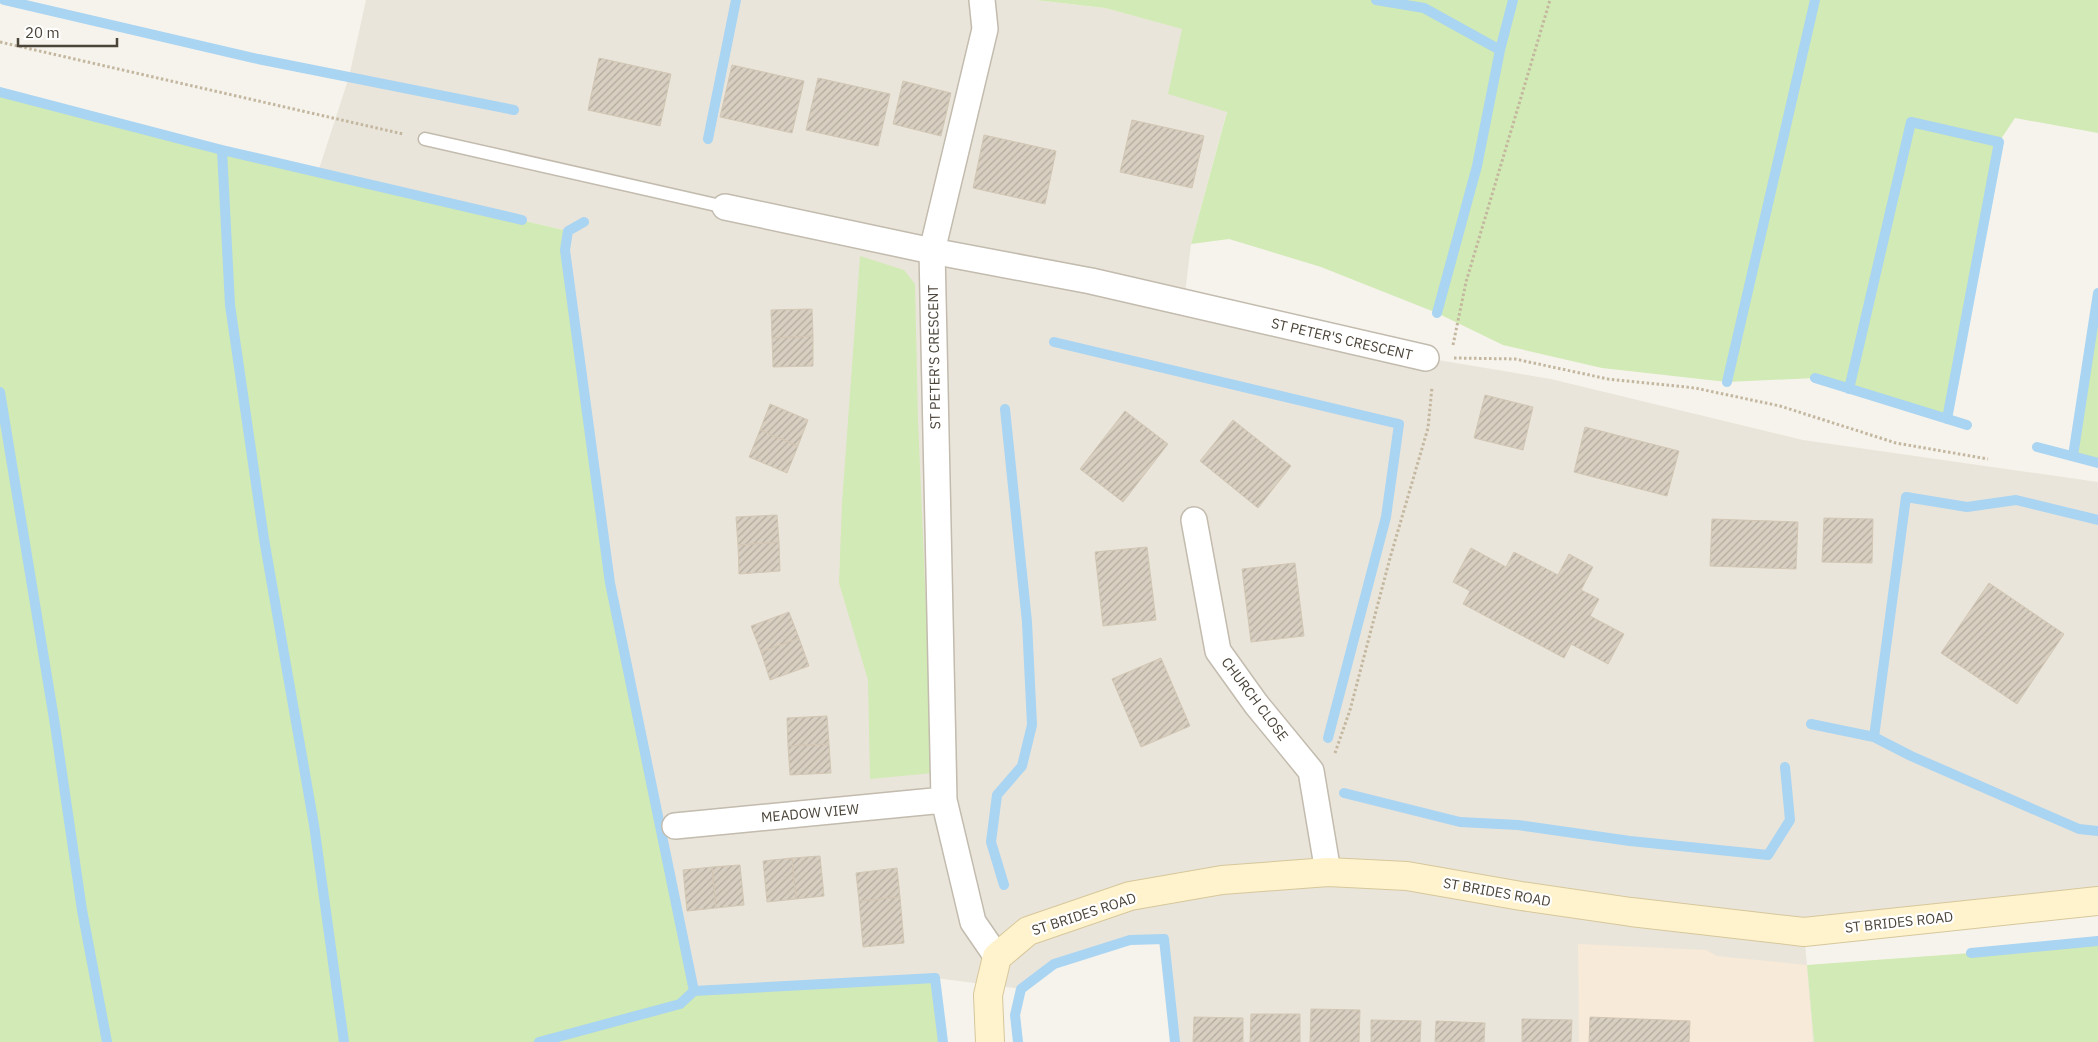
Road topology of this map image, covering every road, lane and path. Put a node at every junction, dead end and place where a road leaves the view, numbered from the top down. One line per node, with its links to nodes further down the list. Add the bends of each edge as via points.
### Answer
1 (982, 0): 6 (street, via 986,29)
2 (1550, 0): 8 (path, via 1466,282)
3 (0, 42): 4 (path)
4 (425, 139): 5 (lane)
5 (725, 207): 6 (street)
6 (932, 251): 7 (street, ST PETER'S CRESCENT, via 1091,280); 12 (street, ST PETER'S CRESCENT)
7 (1431, 358): 8 (path); 11 (path, via 1433,376 1428,428 1350,710)
8 (1450, 358): 9 (path, via 1515,359 1608,379 1694,388 1780,406 1896,443)
9 (1988, 459)
10 (1194, 520): 14 (street, CHURCH CLOSE, via 1218,651 1311,771)
11 (1334, 754)
12 (944, 800): 13 (street, MEADOW VIEW); 16 (street, ST PETER'S CRESCENT, via 973,922)
13 (675, 826)
14 (1328, 872): 15 (main road, ST BRIDES ROAD, via 1407,876 1631,912 1804,932); 16 (main road, ST BRIDES ROAD, via 1222,880 1130,896 1028,931)
15 (2098, 901)
16 (997, 957): 17 (main road, via 988,995)
17 (990, 1042)

